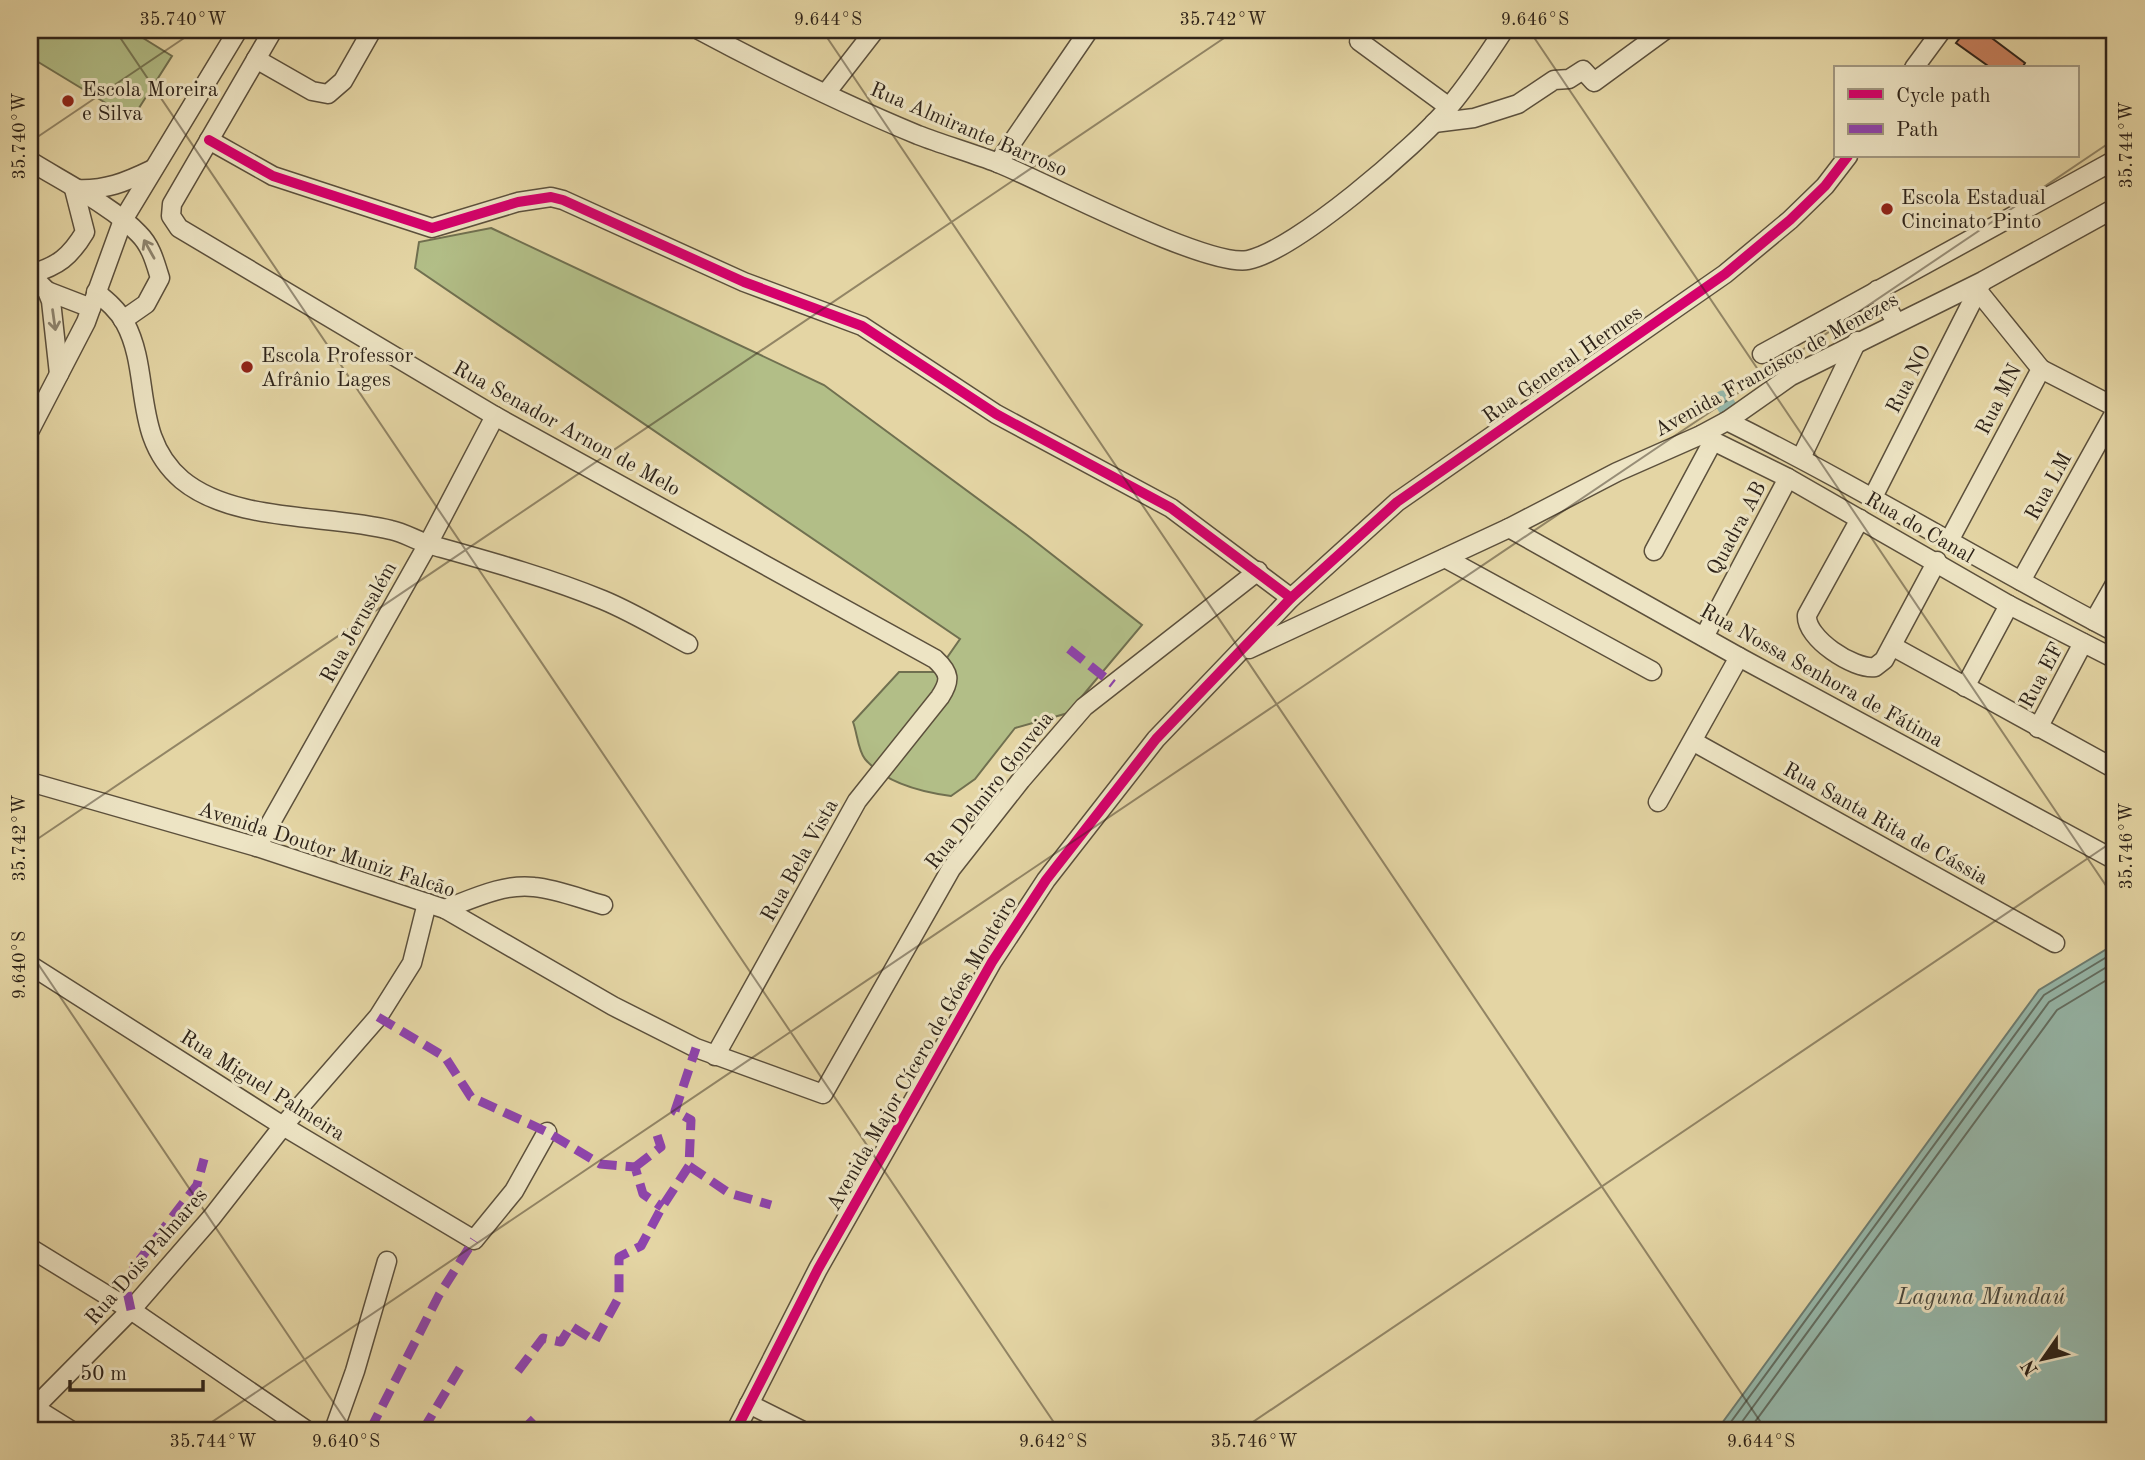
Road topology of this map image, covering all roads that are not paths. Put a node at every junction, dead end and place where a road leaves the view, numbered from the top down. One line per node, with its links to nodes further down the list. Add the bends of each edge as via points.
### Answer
1 (238, 30): 21 (street)
2 (273, 30): 11 (street)
3 (372, 30): 11 (street, via 339,87 328,94 312,91)
4 (699, 30): 13 (street, Rua Almirante Barroso)
5 (874, 30): 13 (street)
6 (1089, 30): 20 (street)
7 (1504, 30): 14 (street)
8 (1665, 30): 15 (street, via 1594,82 1583,70 1569,79 1554,80 1518,104 1474,118)
9 (1942, 30): 12 (street)
10 (1359, 41): 14 (street)
11 (256, 59): 16 (street)
12 (1915, 66)
13 (826, 93): 20 (street, Rua Almirante Barroso, via 919,135)
14 (1449, 107): 15 (street)
15 (1434, 123): 20 (street, Rua Almirante Barroso, via 1373,177 1283,245 1245,261 1177,242)
16 (209, 140): 38 (street, Rua Senador Arnon de Melo, via 180,190 171,216 186,233); 52 (street, via 273,176 432,228 536,199 563,200 585,208 707,267 862,326 996,414 1156,499)
17 (1846, 158): 55 (street, Rua General Hermes, via 1790,220 1725,274 1397,502)
18 (2115, 160): 27 (street)
19 (30, 161): 22 (street)
20 (998, 163)
21 (154, 169): 22 (street, via 117,186); 24 (street)
22 (74, 189): 24 (street); 25 (street, via 85,232 71,256)
23 (2115, 208): 26 (street, Avenida Francisco de Menezes)
24 (123, 220): 29 (street); 30 (street, one-way to 24, via 146,304 160,278 153,253)
25 (30, 274): 28 (street)
26 (1981, 286): 31 (street, Avenida Francisco de Menezes); 34 (street, Rua MN); 44 (street, Rua NO)
27 (1877, 289): 31 (street); 33 (street)
28 (47, 291): 29 (street); 35 (street, one-way to 35, via 55,316)
29 (93, 300): 30 (street); 35 (street)
30 (123, 320): 48 (street, via 132,343 148,428 158,450 184,481 226,503 388,529)
31 (1896, 322): 32 (street, Avenida Francisco de Menezes)
32 (1857, 341): 39 (street, Avenida Francisco de Menezes, via 1766,391); 42 (street)
33 (1762, 354)
34 (2041, 369): 36 (street); 47 (street, Rua MN)
35 (59, 375): 40 (street)
36 (2115, 407)
37 (2115, 412): 53 (street, Rua LM)
38 (495, 416): 48 (street, Rua Jerusalém); 69 (street, Rua Senador Arnon de Melo, via 945,668 949,681)
39 (1727, 421): 41 (street, Avenida Francisco de Menezes); 42 (street, Rua do Canal)
40 (30, 430)
41 (1707, 438): 43 (street, Rua do Canal); 46 (street, Avenida Francisco de Menezes, via 1617,472); 49 (street)
42 (1801, 458): 44 (street, Rua do Canal)
43 (1788, 478): 45 (street, Rua do Canal); 60 (street, Quadra AB)
44 (1873, 497): 47 (street, Rua do Canal)
45 (1860, 519): 51 (street, Rua do Canal); 63 (street, via 1807,615 1809,630 1819,642 1867,668 1881,664)
46 (1509, 528): 50 (street, Avenida Francisco de Menezes); 60 (street, Rua Nossa Senhora de Fátima)
47 (1950, 538): 53 (street, Rua do Canal)
48 (428, 544): 62 (street, via 604,600); 75 (street, Rua Jerusalém)
49 (1654, 551)
50 (1445, 558): 58 (street, Avenida Francisco de Menezes); 67 (street)
51 (1937, 561): 56 (street, Rua do Canal); 63 (street)
52 (1258, 571): 55 (street); 83 (street, Rua Delmiro Gouveia, via 1084,707 1021,780 951,869)
53 (2021, 582): 57 (street, Rua do Canal)
54 (2115, 584): 57 (street)
55 (1288, 603): 58 (street); 64 (street, Avenida Major Cícero de Góes Monteiro)
56 (2009, 605): 61 (street, Rua do Canal); 68 (street)
57 (2094, 621): 59 (street, Rua do Canal)
58 (1303, 626): 64 (street, Avenida Francisco de Menezes)
59 (2115, 632)
60 (1704, 638): 65 (street, Rua Nossa Senhora de Fátima)
61 (2084, 643): 66 (street, Rua do Canal); 70 (street, Rua EF)
62 (688, 644)
63 (1892, 646): 68 (street)
64 (1242, 652): 89 (street, Avenida Major Cícero de Góes Monteiro, via 1156,739 1032,901 931,1066)
65 (1739, 657): 71 (street); 76 (street, Rua Nossa Senhora de Fátima)
66 (2115, 659)
67 (1652, 671)
68 (1965, 687): 70 (street)
69 (940, 697): 82 (street, Rua Bela Vista, via 858,801)
70 (2038, 728): 72 (street)
71 (1694, 742): 74 (street); 80 (street, Rua Santa Rita de Cássia)
72 (2114, 765)
73 (31, 782): 75 (street, Avenida Doutor Muniz Falcão)
74 (1658, 802)
75 (257, 847): 77 (street, Avenida Doutor Muniz Falcão)
76 (2115, 860)
77 (427, 903): 79 (street, Avenida Doutor Muniz Falcão); 84 (street, Rua Dois Palmares, via 412,963 396,991)
78 (603, 905): 79 (street, via 523,887)
79 (445, 909): 82 (street, Avenida Doutor Muniz Falcão, via 613,1006)
80 (2055, 943)
81 (30, 965): 84 (street, Rua Miguel Palmeira)
82 (715, 1056): 83 (street, Avenida Doutor Muniz Falcão)
83 (823, 1094)
84 (283, 1126): 85 (street, Rua Miguel Palmeira, via 474,1240 514,1191); 88 (street, Rua Dois Palmares)
85 (547, 1132)
86 (30, 1248): 88 (street)
87 (387, 1261): 93 (street)
88 (131, 1311): 90 (street, Rua Dois Palmares); 92 (street)
89 (749, 1404): 94 (street, Avenida Major Cícero de Góes Monteiro); 95 (street)
90 (32, 1407): 91 (street)
91 (70, 1430)
92 (306, 1430)
93 (334, 1430)
94 (736, 1430)
95 (801, 1430)

